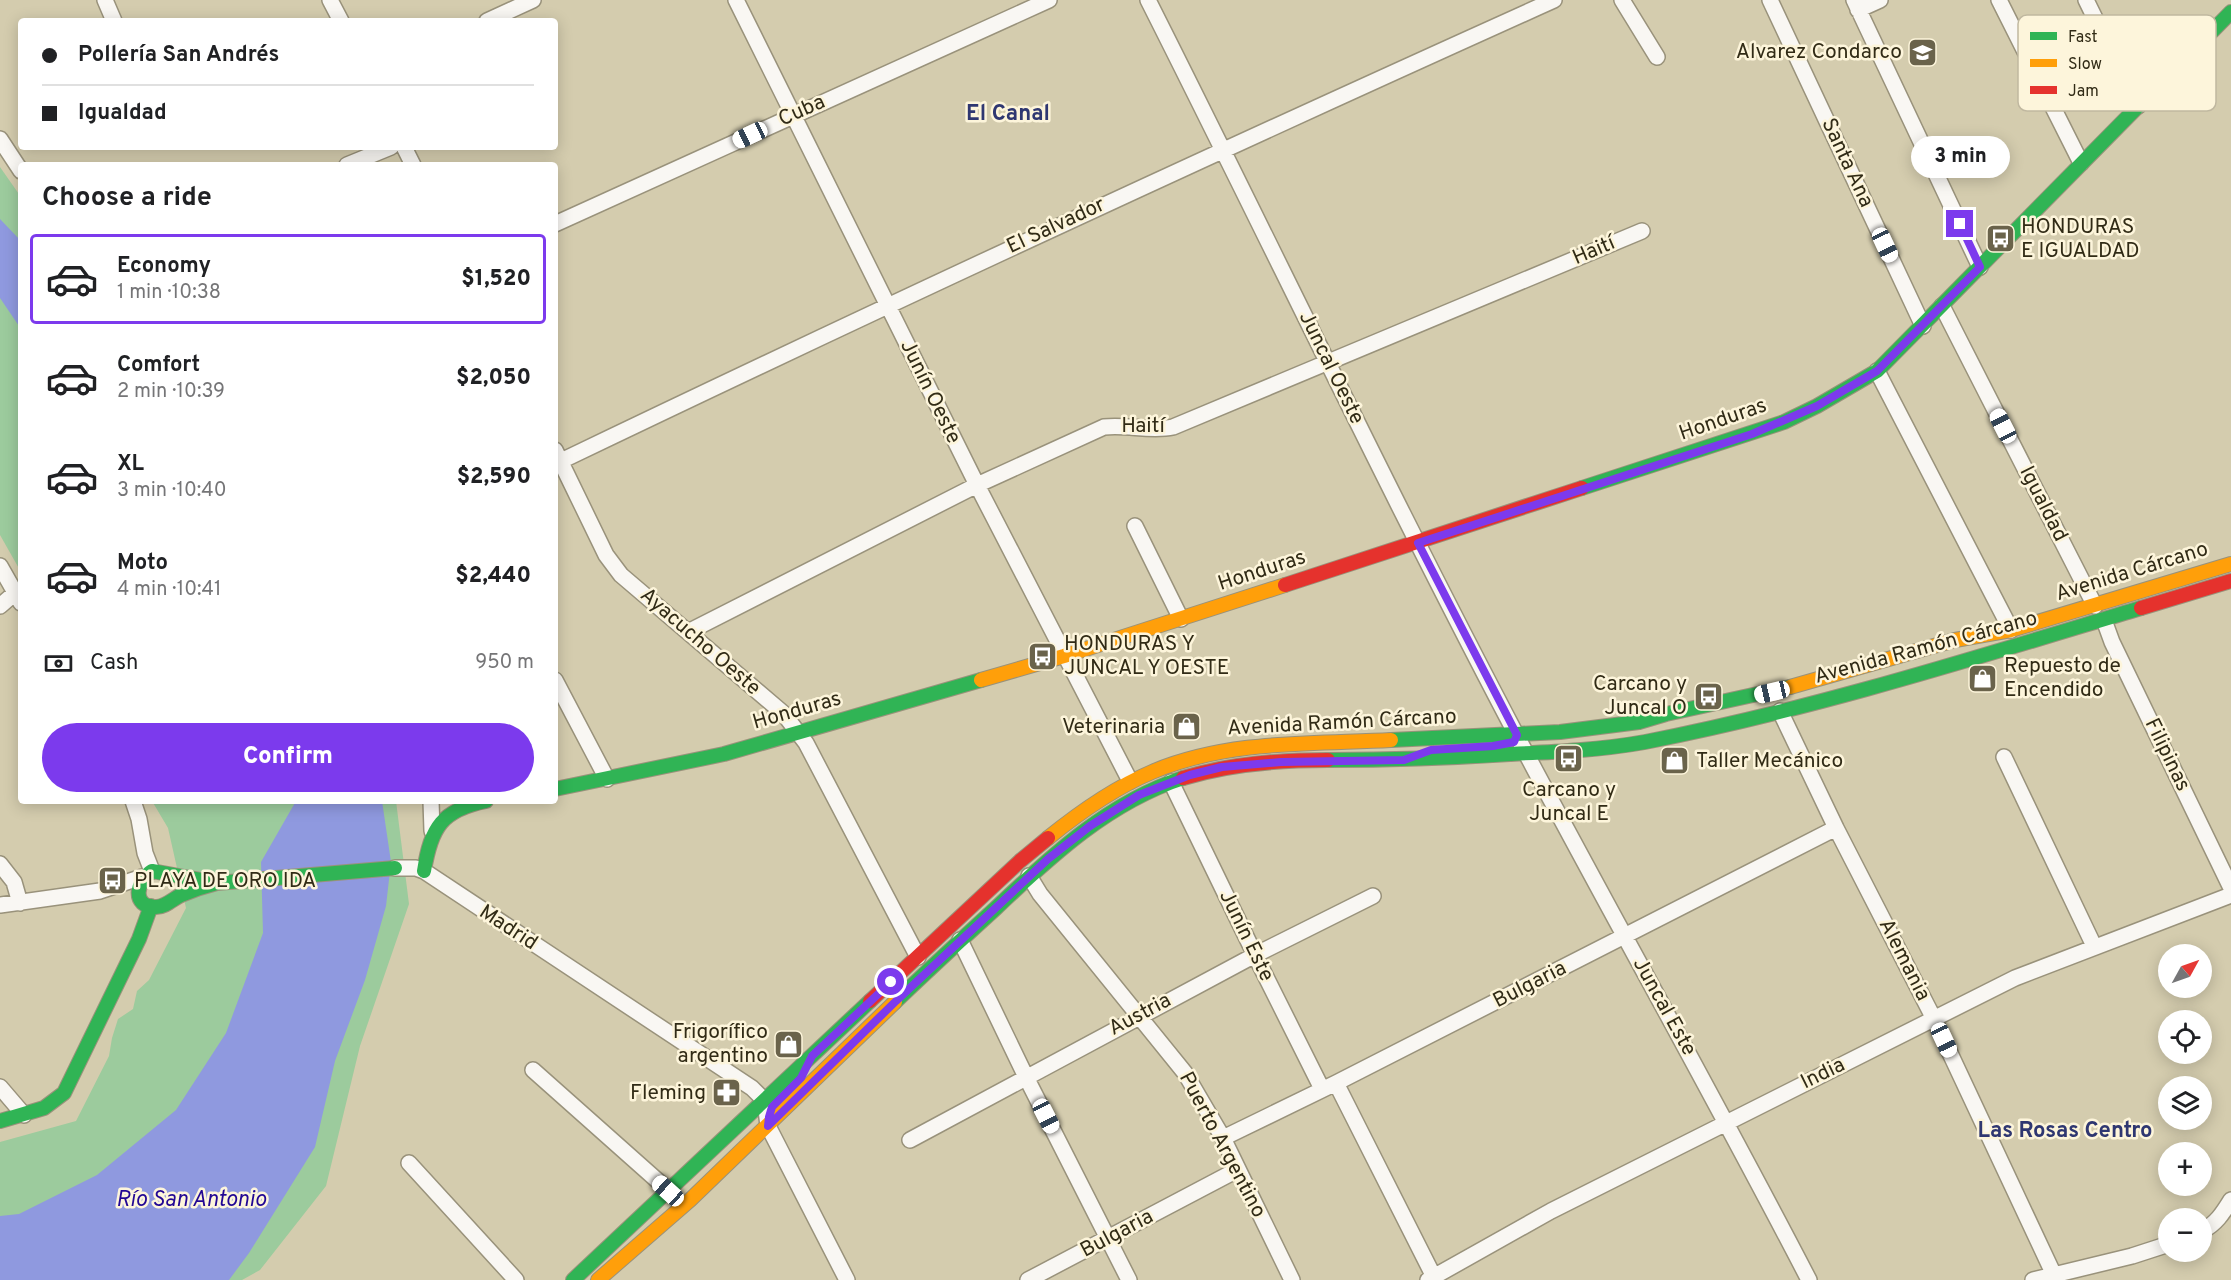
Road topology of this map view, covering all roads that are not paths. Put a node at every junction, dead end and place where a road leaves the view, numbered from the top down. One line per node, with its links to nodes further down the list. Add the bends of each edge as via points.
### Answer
1 (105, 0): 16 (street)
2 (330, 0): 17 (street)
3 (533, 0): 18 (street)
4 (736, 0): 24 (street, Junín Oeste)
5 (1049, 0): 24 (street, Cuba)
6 (1148, 0): 26 (street, Juncal Oeste)
7 (1554, 0): 26 (street, El Salvador)
8 (1622, 0): 21 (street)
9 (1770, 0): 36 (street, Santa Ana)
10 (1880, 0): 13 (street)
11 (1999, 0): 20 (street)
12 (2086, 0): 15 (street)
13 (1856, 5): 33 (street)
14 (2231, 12): 19 (main road, Honduras)
15 (2093, 15)
16 (113, 18)
17 (339, 18)
18 (494, 18)
19 (2216, 27)
20 (2018, 38)
21 (1657, 57)
22 (2054, 111): 29 (street)
23 (2133, 111): 29 (main road, Honduras)
24 (793, 115): 31 (street, Cuba); 34 (street, Junín Oeste)
25 (0, 139): 30 (street)
26 (1223, 149): 34 (street, El Salvador); 37 (street, Juncal Oeste)
27 (384, 150): 28 (street)
28 (354, 162)
29 (2081, 164): 33 (main road, Honduras)
30 (18, 166)
31 (558, 223)
32 (1642, 231): 37 (street, Haití)
33 (1980, 267): 35 (main road, Honduras)
34 (887, 305): 39 (street, El Salvador); 40 (street, Junín Oeste)
35 (1942, 306): 36 (main road, Honduras); 48 (street, Igualdad)
36 (1923, 326): 38 (main road, Honduras)
37 (1328, 362): 40 (street, Haití, via 1173,427 1104,427); 42 (street, Juncal Oeste)
38 (1877, 371): 42 (main road, Honduras, via 1817,406 1752,434); 51 (street)
39 (558, 455): 52 (street, Ayacucho Oeste, via 606,555 621,575)
40 (977, 485): 52 (street, Haití); 53 (street, Junín Oeste)
41 (1135, 526): 49 (street)
42 (1418, 543): 49 (main road, Honduras); 58 (street, Juncal Oeste)
43 (2231, 564): 48 (main road, Avenida Cárcano)
44 (0, 566): 46 (street)
45 (2231, 581): 50 (main road, Avenida Ramón Cárcano)
46 (18, 598): 47 (street)
47 (0, 606)
48 (2095, 606): 51 (main road, Avenida Cárcano)
49 (1181, 620): 53 (main road, Honduras)
50 (2104, 620): 55 (main road, Avenida Ramón Cárcano); 77 (street, Filipinas)
51 (2011, 630): 56 (main road, Avenida Ramón Cárcano, via 1955,640 1782,689)
52 (688, 632): 57 (street, Ayacucho Oeste, via 783,713)
53 (1064, 656): 57 (main road, Honduras); 63 (street, Junín Oeste)
54 (558, 686): 62 (street)
55 (1780, 711): 59 (main road, Avenida Ramón Cárcano, via 1644,742); 69 (street, Alemania)
56 (1639, 722): 58 (main road, Avenida Ramón Cárcano); 59 (main road, via 1612,735 1531,742 1526,745)
57 (798, 732): 62 (main road, Honduras, via 724,754); 89 (street, Ayacucho Oeste)
58 (1517, 735): 59 (street, Juncal Este); 61 (main road, via 1509,744 1431,750); 63 (main road, Avenida Ramón Cárcano, via 1249,747 1181,760)
59 (1526, 753): 61 (main road, Avenida Ramón Cárcano); 85 (street, Juncal Este)
60 (2004, 757): 87 (street)
61 (1404, 760): 64 (main road, Avenida Ramón Cárcano, via 1321,760 1222,767)
62 (607, 779): 65 (main road, Honduras)
63 (1130, 781): 89 (main road, Avenida Ramón Cárcano, via 1081,811 1039,844)
64 (1171, 782): 75 (main road, Avenida Ramón Cárcano, via 1108,813); 88 (street, Junín Este)
65 (558, 788)
66 (134, 804): 74 (street)
67 (431, 804): 70 (street)
68 (476, 804): 70 (main road, via 455,810)
69 (1836, 828): 85 (street, Bulgaria); 91 (street, Alemania)
70 (432, 831): 73 (main road)
71 (0, 864): 82 (street, via 15,882)
72 (395, 868): 73 (street, Madrid); 76 (main road, Madrid)
73 (424, 872): 97 (street, Madrid, via 752,1088)
74 (152, 873): 76 (main road, Madrid); 78 (street); 81 (main road, via 168,875 174,885); 83 (main road, via 139,882 138,892)
75 (1029, 876): 86 (main road, Avenida Ramón Cárcano); 90 (street, Puerto Argentino)
76 (217, 883): 81 (main road, Madrid)
77 (2231, 888)
78 (100, 891): 82 (street); 83 (street)
79 (2231, 895): 87 (street, India)
80 (1373, 896): 88 (street, Austria)
81 (170, 901): 83 (main road, Madrid, via 161,906)
82 (20, 903): 84 (street)
83 (147, 904): 98 (main road, via 146,922 70,1084 52,1104)
84 (0, 905)
85 (1625, 937): 95 (street, Bulgaria); 100 (street, Juncal Este)
86 (960, 940): 94 (street); 101 (main road, Avenida Ramón Cárcano)
87 (2094, 946): 91 (street, India, via 2016,978)
88 (1255, 955): 90 (street, Austria); 95 (street, Junín Este)
89 (918, 957): 92 (main road, Avenida Ramón Cárcano)
90 (1139, 1016): 94 (street, Austria); 102 (street, Puerto Argentino, via 1185,1073)
91 (1934, 1019): 100 (street, India); 112 (street, Alemania)
92 (812, 1056): 97 (main road, Avenida Ramón Cárcano); 101 (main road, via 801,1078 772,1107)
93 (533, 1070): 106 (street)
94 (1026, 1077): 103 (street, Austria); 110 (street)
95 (1329, 1086): 102 (street, Bulgaria); 113 (street, Junín Este)
96 (0, 1087): 98 (street)
97 (765, 1101): 101 (street); 106 (main road, Avenida Ramón Cárcano); 107 (main road, via 760,1120 710,1169)
98 (24, 1114): 99 (main road)
99 (0, 1121)
100 (1727, 1122): 113 (street, India, via 1551,1211); 121 (street, Juncal Este)
101 (768, 1126): 107 (main road, Avenida Ramón Cárcano); 117 (street)
102 (1222, 1138): 105 (street, Puerto Argentino)
103 (910, 1140)
104 (409, 1162): 114 (street)
105 (1237, 1170): 110 (street, Bulgaria); 120 (street, Puerto Argentino)
106 (668, 1191): 115 (main road, Avenida Ramón Cárcano)
107 (690, 1200): 116 (main road, Avenida Ramón Cárcano)
108 (2231, 1200): 109 (street)
109 (2212, 1226)
110 (1109, 1238): 118 (street, Bulgaria); 119 (street)
111 (2158, 1248): 112 (street)
112 (2054, 1275): 122 (street)
113 (1431, 1278)
114 (516, 1280)
115 (573, 1280)
116 (598, 1280)
117 (847, 1280)
118 (1028, 1280)
119 (1129, 1280)
120 (1292, 1280)
121 (1809, 1280)
122 (2033, 1280)

